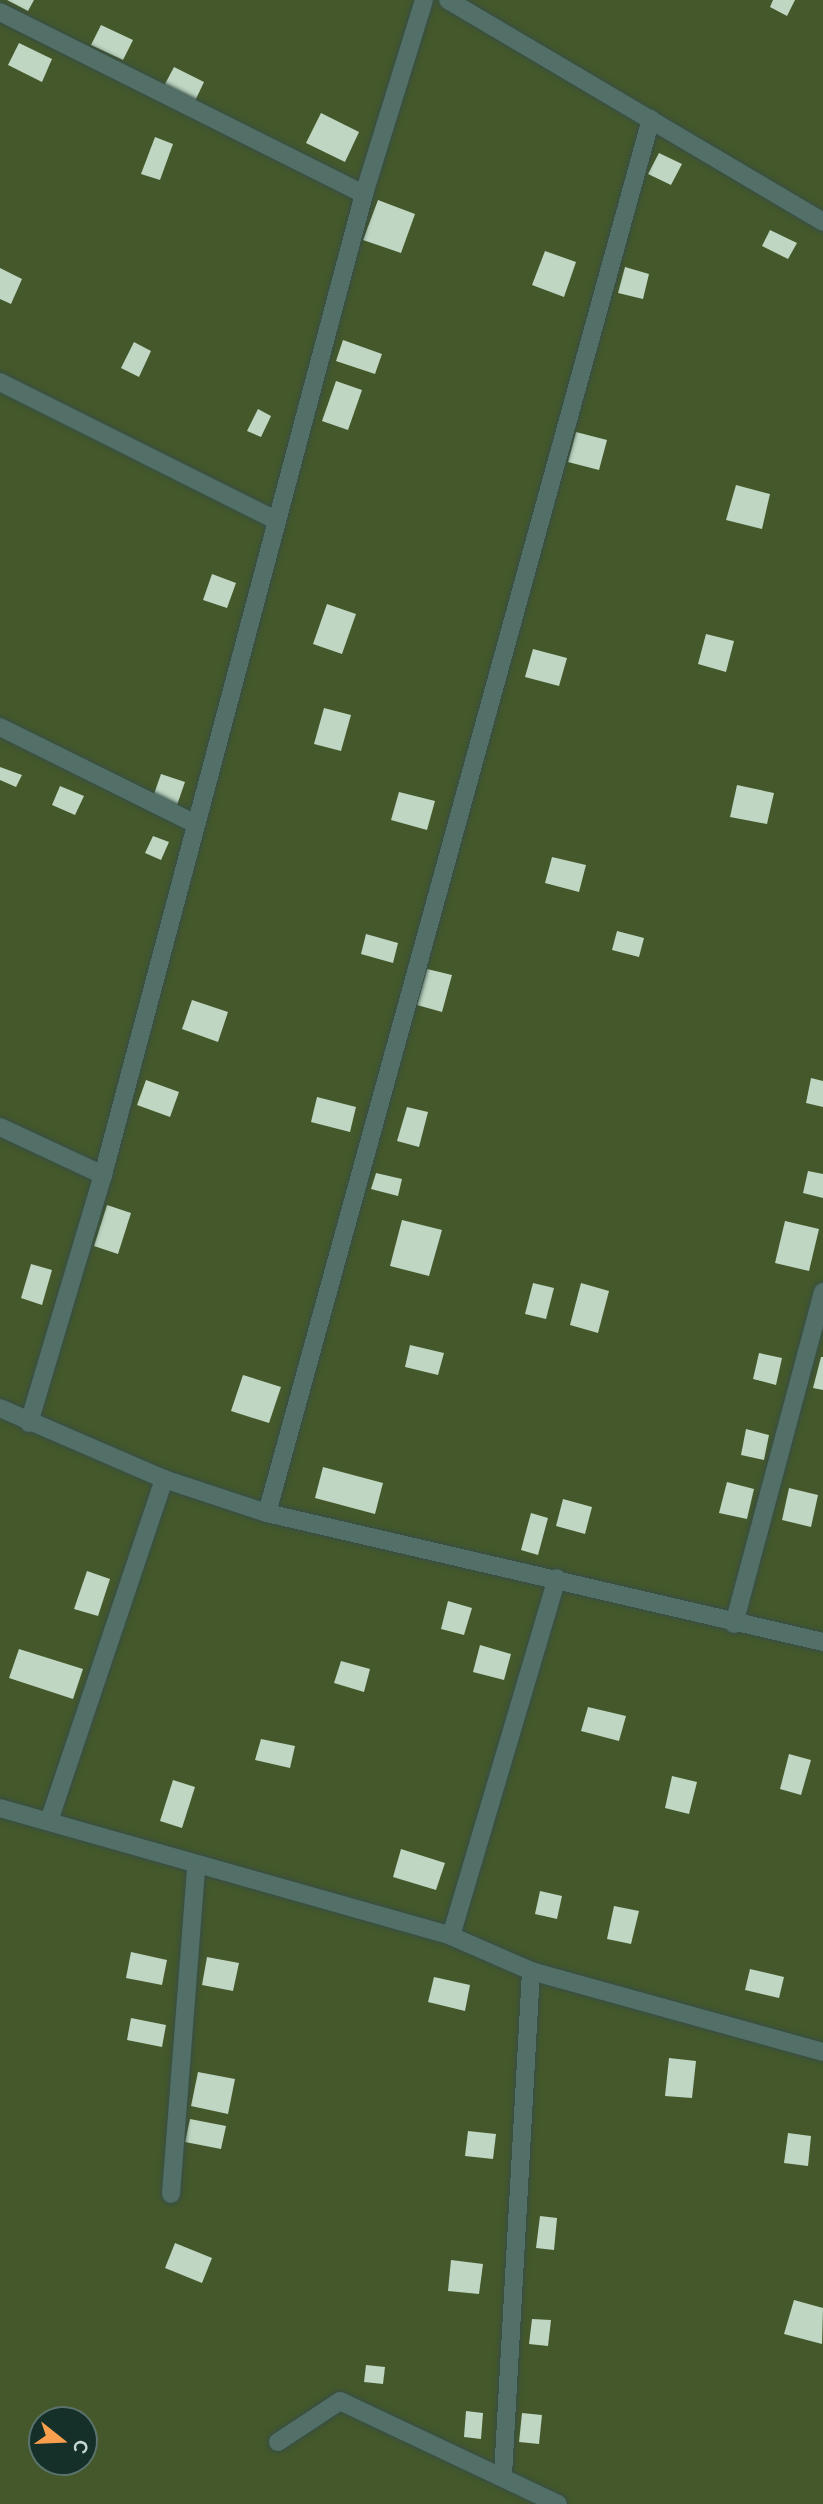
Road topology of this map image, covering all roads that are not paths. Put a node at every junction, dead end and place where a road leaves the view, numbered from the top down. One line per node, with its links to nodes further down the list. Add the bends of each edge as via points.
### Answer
1 (424, 0): 5 (street)
2 (448, 0): 4 (street)
3 (0, 12): 5 (street)
4 (651, 119): 6 (street); 17 (street)
5 (364, 194): 8 (street)
6 (823, 222)
7 (0, 383): 8 (street)
8 (276, 521): 10 (street)
9 (0, 727): 10 (street)
10 (195, 824): 12 (street)
11 (0, 1126): 12 (street)
12 (103, 1175): 15 (street)
13 (823, 1292): 19 (street)
14 (0, 1408): 15 (street)
15 (29, 1423): 16 (street)
16 (164, 1479): 17 (street); 22 (street)
17 (267, 1513): 18 (street)
18 (557, 1578): 19 (street); 24 (street)
19 (734, 1624): 20 (street)
20 (823, 1642)
21 (0, 1808): 22 (street)
22 (49, 1821): 23 (street)
23 (196, 1867): 24 (street); 27 (street)
24 (451, 1936): 25 (street)
25 (531, 1971): 26 (street); 29 (street)
26 (823, 2052)
27 (171, 2194)
28 (278, 2442): 29 (street, via 340,2401)
29 (503, 2475): 30 (street)
30 (558, 2504)

